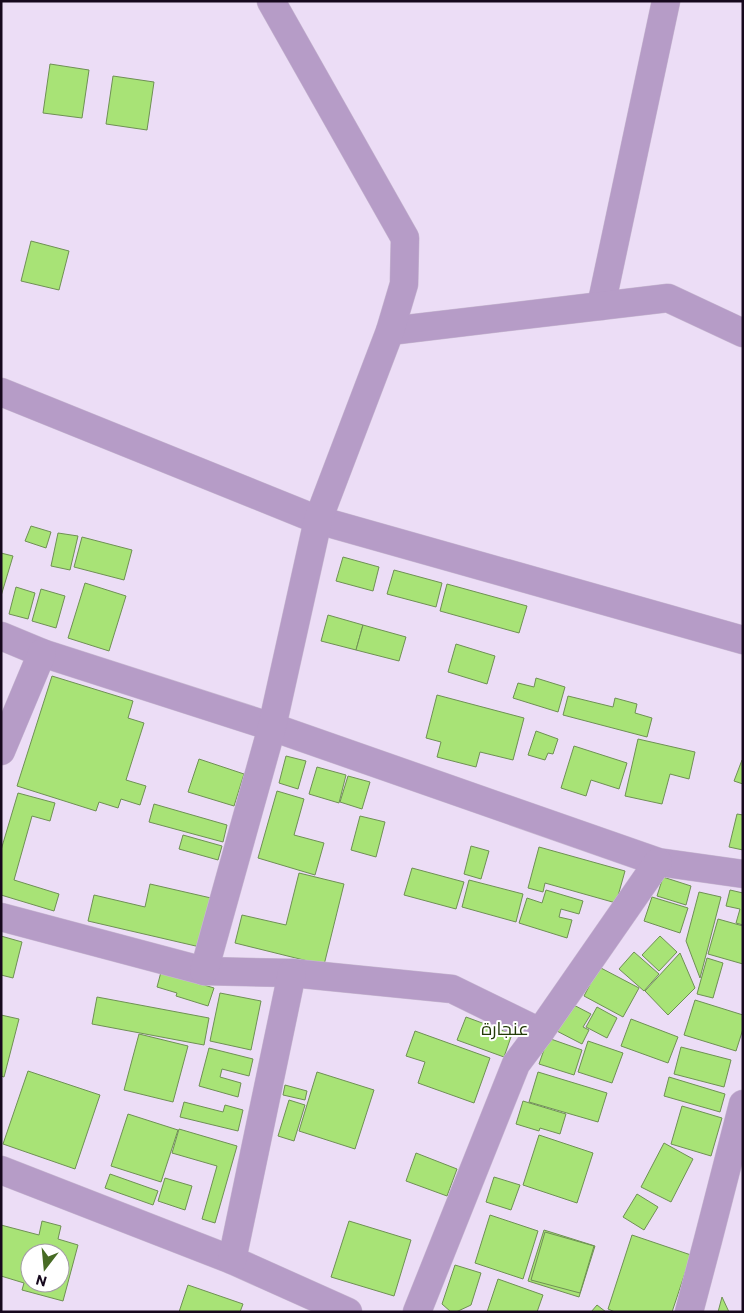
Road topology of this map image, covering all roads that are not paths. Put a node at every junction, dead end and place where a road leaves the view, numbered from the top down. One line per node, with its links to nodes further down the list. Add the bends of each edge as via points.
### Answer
1 (271, 1): 4 (street, via 405,238 404,284)
2 (666, 1): 3 (street)
3 (600, 306): 4 (street); 5 (street, via 668,298)
4 (390, 331): 7 (street)
5 (743, 333)
6 (1, 392): 7 (street)
7 (318, 520): 9 (street); 11 (street)
8 (1, 636): 10 (street)
9 (743, 640)
10 (42, 653): 11 (street); 12 (street)
11 (272, 726): 13 (street); 16 (street)
12 (1, 751)
13 (658, 862): 14 (street); 18 (street)
14 (743, 874)
15 (1, 917): 16 (street)
16 (204, 971): 17 (street)
17 (292, 973): 18 (street, via 452,988); 21 (street)
18 (540, 1032): 23 (street, via 516,1064)
19 (743, 1104): 24 (street)
20 (1, 1170): 21 (street)
21 (232, 1260): 22 (street)
22 (348, 1312)
23 (416, 1312)
24 (689, 1312)

